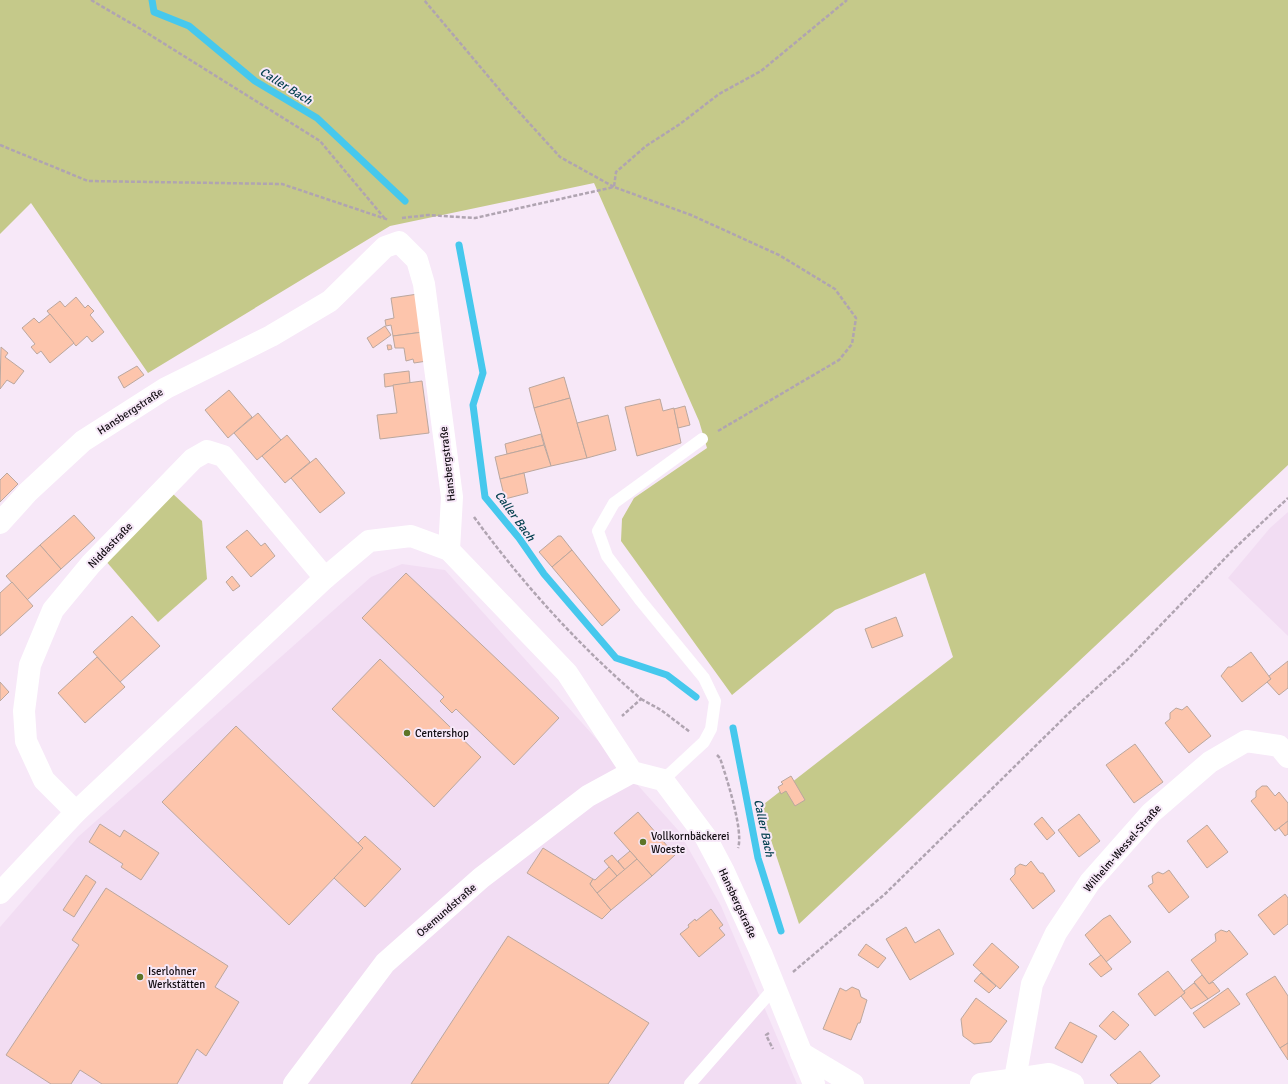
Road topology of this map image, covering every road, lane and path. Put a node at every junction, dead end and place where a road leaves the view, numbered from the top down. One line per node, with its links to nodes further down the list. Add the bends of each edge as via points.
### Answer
1 (91, 0): 8 (path, via 320,141)
2 (424, 0): 5 (path, via 509,101 560,156)
3 (847, 0): 5 (path, via 761,71 719,94 646,146 616,172)
4 (0, 146): 8 (path, via 88,180 282,184)
5 (614, 187): 6 (path, via 475,218 428,215); 10 (path, via 691,215 779,255 835,290 856,318 852,344 839,360)
6 (400, 219)
7 (393, 220): 8 (path)
8 (386, 221): 9 (path)
9 (400, 242): 11 (street, Hansbergstraße, via 417,260 424,284); 13 (street, Hansbergstraße, via 385,247 330,301 271,336 166,388 83,441 28,492)
10 (702, 439): 18 (lane, via 614,503 598,531 607,556 706,684 715,701 711,729)
11 (452, 497): 14 (street, Hansbergstraße); 16 (path, via 466,506 492,542 564,627)
12 (1288, 498): 25 (path, via 1234,549 1127,660 1069,713 885,894)
13 (0, 523)
14 (449, 550): 15 (street, via 411,536 369,540); 17 (street, via 567,673)
15 (325, 578): 22 (street); 22 (street, Niddastraße, via 223,456 207,451 193,459 91,564 53,610 30,665 24,711 26,741 44,780)
16 (641, 699): 17 (path); 18 (path, via 661,710)
17 (605, 730): 20 (street)
18 (704, 742): 21 (lane); 23 (path, via 720,758 737,826 739,846)
19 (1288, 757): 27 (street, Wilhelm-Wessel-Straße, via 1279,746 1246,741 1210,762 1151,813 1090,882 1056,932 1032,984)
20 (632, 772): 21 (street); 28 (street, Osemundstraße, via 588,796 481,878 385,963)
21 (663, 780): 23 (street, Hansbergstraße, via 705,836)
22 (76, 812): 24 (street)
23 (724, 872): 25 (street, Hansbergstraße, via 762,953)
24 (0, 893)
25 (782, 982): 26 (street, Hansbergstraße, via 788,1021); 29 (lane)
26 (801, 1053): 30 (street, Hansbergstraße); 31 (street)
27 (1015, 1079): 32 (street); 33 (street, via 1049,1074)
28 (294, 1084)
29 (690, 1084)
30 (814, 1084)
31 (853, 1084)
32 (981, 1084)
33 (1073, 1084)

